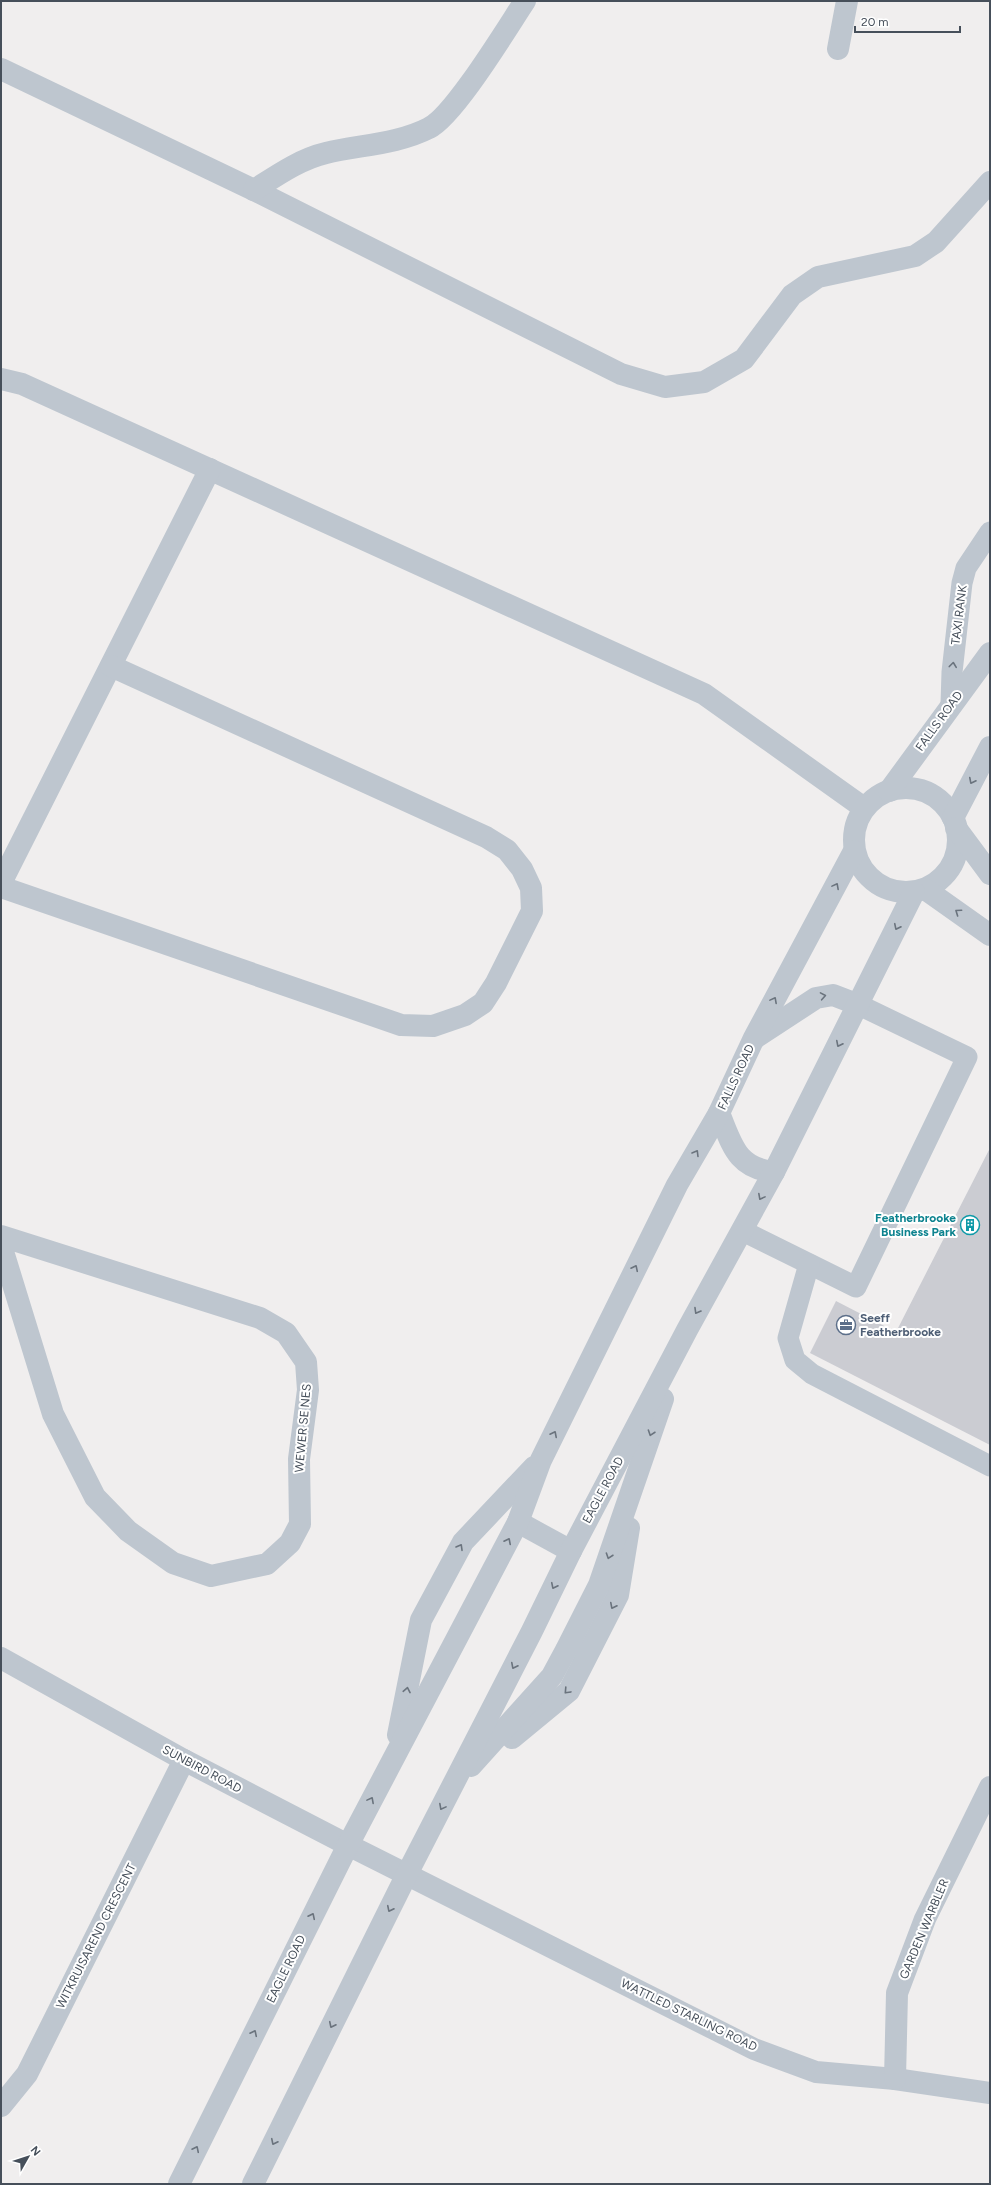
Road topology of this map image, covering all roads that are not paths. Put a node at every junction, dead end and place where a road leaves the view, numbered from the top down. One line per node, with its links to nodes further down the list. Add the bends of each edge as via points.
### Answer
1 (525, 1): 6 (street, via 452,108 430,128 400,139 324,153 302,162)
2 (847, 1): 3 (street)
3 (838, 49)
4 (1, 69): 6 (street)
5 (990, 182): 6 (street, via 936,242 916,256 818,277 792,295 744,359 704,382 665,387 621,374)
6 (254, 190)
7 (1, 379): 8 (street, via 22,384)
8 (210, 469): 11 (street); 15 (street, via 704,694)
9 (990, 532): 12 (lane, TAXI RANK, one-way to 9, via 962,583 966,568)
10 (990, 653): 12 (street, FALLS ROAD)
11 (111, 666): 19 (street); 20 (street, via 486,837 507,850 522,869 531,888 532,911 496,983 483,1003 465,1015 433,1026 401,1025)
12 (951, 704): 14 (street, FALLS ROAD)
13 (990, 746): 16 (street, one-way to 16)
14 (889, 791): 15 (street, FALLS ROAD, via 876,797); 16 (street, FALLS ROAD, via 919,789 933,795 945,805)
15 (864, 808): 17 (street, FALLS ROAD, via 855,828)
16 (955, 823): 18 (street, FALLS ROAD); 21 (street, via 958,838 957,854 950,869 940,881)
17 (854, 851): 21 (street, FALLS ROAD, via 860,866 882,888 898,893); 24 (street, FALLS ROAD, one-way to 17)
18 (990, 874)
19 (1, 882)
20 (1, 887)
21 (920, 891): 22 (street, one-way to 21); 23 (street, one-way to 23)
22 (990, 934)
23 (859, 1004): 24 (street, one-way to 23, via 816,998 833,995); 26 (street, one-way to 26); 30 (lane, via 967,1057 856,1287)
24 (754, 1038): 25 (street, FALLS ROAD)
25 (719, 1113): 26 (street, via 732,1144 745,1163 759,1171); 31 (street, FALLS ROAD, one-way to 25, via 677,1184)
26 (774, 1172): 27 (street, one-way to 27)
27 (742, 1231): 30 (lane); 32 (street, one-way to 32)
28 (1, 1236): 29 (street, WEWER SE NES, via 260,1318 286,1333 306,1362 308,1383 299,1459 300,1524 290,1543 267,1564 211,1576 174,1563 128,1531 95,1497 53,1414)
29 (1, 1245)
30 (809, 1264): 34 (lane, via 788,1338 795,1360 812,1374)
31 (618, 1303): 33 (street, EAGLE ROAD, one-way to 31)
32 (687, 1330): 36 (street, EAGLE ROAD); 40 (street, EAGLE ROAD, one-way to 40, via 599,1585 552,1676)
33 (541, 1460): 35 (street, EAGLE ROAD); 38 (street, EAGLE ROAD, one-way to 33, via 420,1620 463,1542)
34 (990, 1466)
35 (518, 1522): 36 (street); 38 (street, EAGLE ROAD, one-way to 35)
36 (571, 1551): 40 (street, EAGLE ROAD, one-way to 40)
37 (1, 1658): 39 (street, SUNBIRD ROAD)
38 (394, 1756): 42 (street, EAGLE ROAD, one-way to 38)
39 (184, 1760): 42 (street, SUNBIRD ROAD); 46 (street, WITKRUISAREND CRESCENT, via 27,2074)
40 (453, 1785): 43 (street, EAGLE ROAD, one-way to 43)
41 (990, 1787): 44 (street, GARDEN WARBLER, via 925,1919 897,1992)
42 (348, 1845): 43 (street, SUNBIRD ROAD); 47 (street, EAGLE ROAD, one-way to 42)
43 (407, 1874): 44 (street, WATTLED STARLING ROAD, via 754,2049 816,2072); 48 (street, EAGLE ROAD, one-way to 48)
44 (894, 2079): 45 (street, WATTLED STARLING ROAD)
45 (990, 2093)
46 (1, 2106)
47 (179, 2184)
48 (253, 2184)

